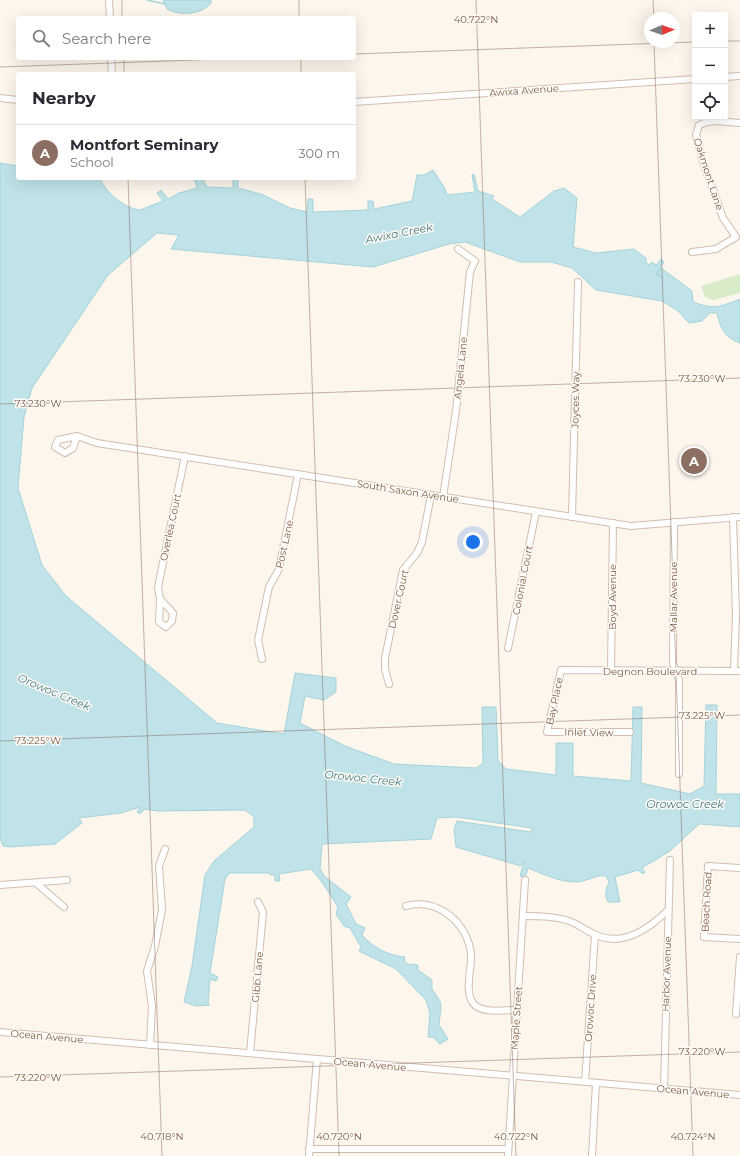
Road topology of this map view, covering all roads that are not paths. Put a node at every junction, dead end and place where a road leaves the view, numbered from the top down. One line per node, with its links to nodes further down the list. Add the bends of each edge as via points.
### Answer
1 (109, 0): 2 (street)
2 (110, 16)
3 (111, 60): 4 (street)
4 (112, 72)
5 (740, 76): 6 (street)
6 (728, 77)
7 (692, 79): 10 (street, Awixa Avenue)
8 (0, 98): 9 (street)
9 (16, 100)
10 (356, 102)
11 (740, 123): 12 (street, Oakmont Lane, via 707,122 699,125 696,135 723,218)
12 (738, 237): 14 (street, via 716,250)
13 (458, 249): 20 (street, Angela Lane, via 475,261 470,272 456,411)
14 (692, 252)
15 (578, 282): 24 (street, Joyces Way)
16 (77, 436): 17 (street, South Saxon Avenue, via 97,443)
17 (184, 456): 18 (street, South Saxon Avenue); 27 (street, Overlea Court, via 158,587)
18 (298, 474): 19 (street, South Saxon Avenue); 29 (street, Post Lane, via 279,569 269,587 259,633)
19 (431, 495): 20 (street, South Saxon Avenue); 34 (street, Dover Court, via 422,542 417,553 403,570 385,658)
20 (443, 497): 21 (street, South Saxon Avenue)
21 (536, 512): 24 (street, South Saxon Avenue); 28 (street, Colonial Court)
22 (740, 516): 23 (street, South Saxon Avenue)
23 (733, 517): 25 (street, South Saxon Avenue); 33 (street)
24 (572, 518): 26 (street, South Saxon Avenue)
25 (674, 522): 26 (street, South Saxon Avenue, via 631,526); 32 (street, Mallar Avenue)
26 (613, 523): 31 (street, Boyd Avenue)
27 (160, 599)
28 (508, 648)
29 (262, 659)
30 (561, 670): 31 (street, Degnon Boulevard); 35 (street, Bay Place)
31 (611, 671): 32 (street, Degnon Boulevard)
32 (675, 671): 33 (street, Degnon Boulevard); 37 (street, Mallar Avenue, via 679,680)
33 (737, 671)
34 (389, 684)
35 (548, 732): 36 (street, Inlet View)
36 (630, 732)
37 (679, 774)
38 (165, 849): 56 (street, via 159,866 162,910 147,972 152,1006)
39 (670, 860): 48 (street, Harbor Avenue)
40 (740, 868): 51 (street, Beach Road, via 708,866 704,937)
41 (67, 880): 43 (street)
42 (526, 880): 49 (street, Maple Street)
43 (36, 883): 44 (street); 47 (street)
44 (0, 885)
45 (258, 902): 57 (street, Gibb Lane, via 263,912)
46 (406, 906): 53 (street, via 417,903 430,905 444,911 462,929 471,953 469,985 472,1002 479,1008)
47 (64, 907)
48 (668, 910): 50 (street, via 646,930 629,936 610,938); 62 (street, Harbor Avenue)
49 (523, 916): 50 (street, via 569,921); 53 (street, Maple Street)
50 (595, 934): 60 (street, Orowoc Drive)
51 (740, 939)
52 (740, 957): 54 (street)
53 (516, 1010): 59 (street, Maple Street)
54 (736, 1014)
55 (0, 1032): 56 (street, Ocean Avenue)
56 (150, 1045): 57 (street, Ocean Avenue)
57 (250, 1054): 58 (street, Ocean Avenue)
58 (317, 1059): 59 (street, Ocean Avenue); 64 (street)
59 (513, 1076): 60 (street, Ocean Avenue); 65 (street, Maple Street)
60 (585, 1082): 61 (street, Ocean Avenue)
61 (596, 1083): 62 (street, Ocean Avenue); 68 (street)
62 (664, 1089): 63 (street, Ocean Avenue)
63 (740, 1095)
64 (309, 1149): 65 (street); 66 (street)
65 (508, 1149): 67 (street, Maple Street)
66 (309, 1156)
67 (508, 1156)
68 (592, 1156)

